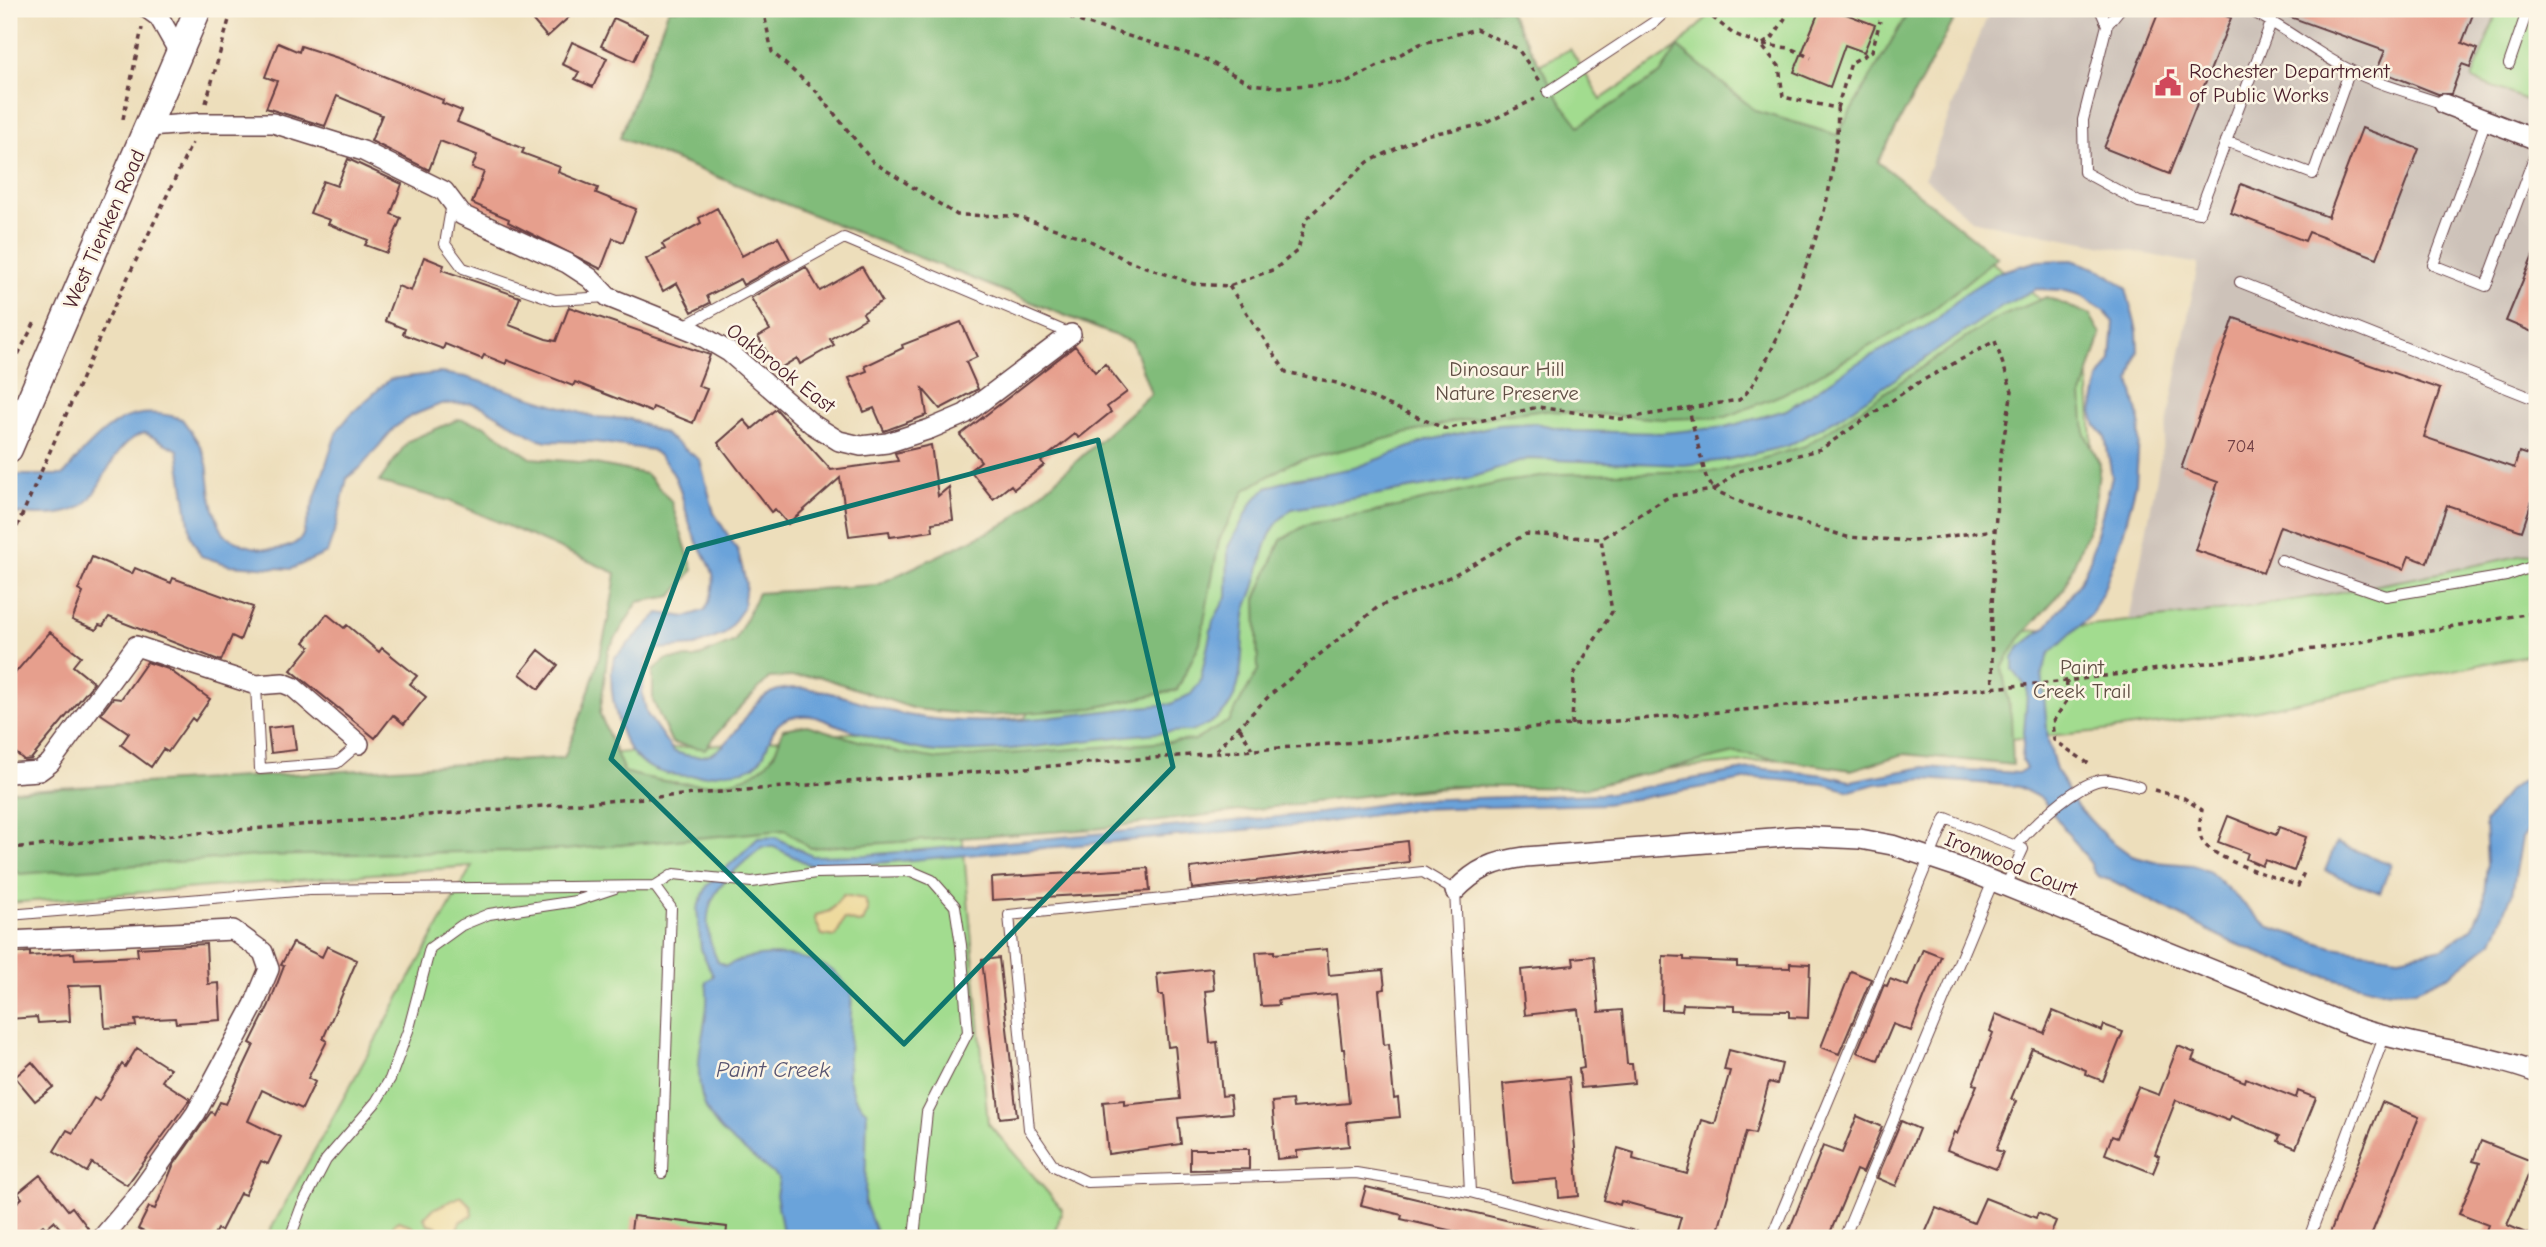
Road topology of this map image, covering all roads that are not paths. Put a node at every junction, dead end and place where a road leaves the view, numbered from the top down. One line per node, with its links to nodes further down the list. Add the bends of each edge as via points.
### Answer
1 (198, 9): 10 (main road, West Tienken Road)
2 (1668, 9): 13 (lane)
3 (2100, 9): 9 (lane)
4 (2120, 9): 9 (lane)
5 (2247, 9): 8 (lane)
6 (2528, 9): 11 (lane)
7 (146, 15): 10 (street, via 159,18)
8 (2272, 20): 12 (lane, via 2304,46); 18 (lane)
9 (2106, 25): 18 (lane, via 2083,120 2084,172 2139,202 2199,214)
10 (180, 54): 16 (main road, West Tienken Road)
11 (2509, 64)
12 (2350, 71): 14 (lane); 18 (lane, via 2313,174)
13 (1548, 92)
14 (2444, 104): 15 (street)
15 (2486, 120): 17 (street); 19 (lane, via 2432,265 2486,286)
16 (149, 127): 20 (street, Oakbrook East, via 273,123 363,151 444,191); 26 (main road, West Tienken Road)
17 (2537, 140)
18 (2227, 141)
19 (2537, 149)
20 (453, 202): 22 (street, Oakbrook East, via 462,215 567,263); 22 (lane, via 445,244 463,268 555,300)
21 (2240, 282): 25 (lane)
22 (608, 297): 23 (street, Oakbrook East)
23 (683, 327): 24 (lane, via 844,238); 24 (street, Oakbrook East, via 729,352 812,424 839,441 861,446 898,440 965,414)
24 (1070, 334)
25 (2537, 400)
26 (9, 449)
27 (2281, 560): 28 (lane, via 2386,596 2506,576)
28 (2537, 565)
29 (256, 685): 30 (street, via 293,687); 30 (lane, via 260,769 337,763); 31 (street, via 136,646 50,763 39,771)
30 (359, 744)
31 (9, 773)
32 (2139, 786): 33 (lane, via 2102,779 2034,824)
33 (2015, 846): 34 (lane, via 1946,818); 35 (lane, via 2023,849)
34 (1930, 856): 35 (street, Ironwood Court); 38 (street, Ironwood Court, via 1860,839 1763,836 1497,861 1468,877); 49 (lane)
35 (1999, 884): 41 (street, Ironwood Court); 50 (lane)
36 (622, 885): 37 (lane); 39 (lane, via 309,890); 46 (lane, via 576,901 489,914 462,925 430,948 390,1079 326,1160)
37 (655, 886): 43 (lane, via 671,908); 47 (lane, via 674,874 752,882 816,873 911,870 932,880 954,906 968,1032 927,1112)
38 (1455, 891): 44 (lane); 44 (lane, via 1423,872 1009,915 1029,1129 1054,1166 1087,1182 1356,1173)
39 (9, 915)
40 (9, 941): 45 (street, via 233,930 263,952 269,969 196,1113)
41 (2384, 1037): 42 (street, Ironwood Court, via 2487,1056); 51 (lane)
42 (2537, 1073)
43 (662, 1173)
44 (1470, 1192): 48 (lane)
45 (102, 1238)
46 (290, 1238)
47 (914, 1238)
48 (1642, 1238)
49 (1771, 1238)
50 (1844, 1238)
51 (2309, 1238)

